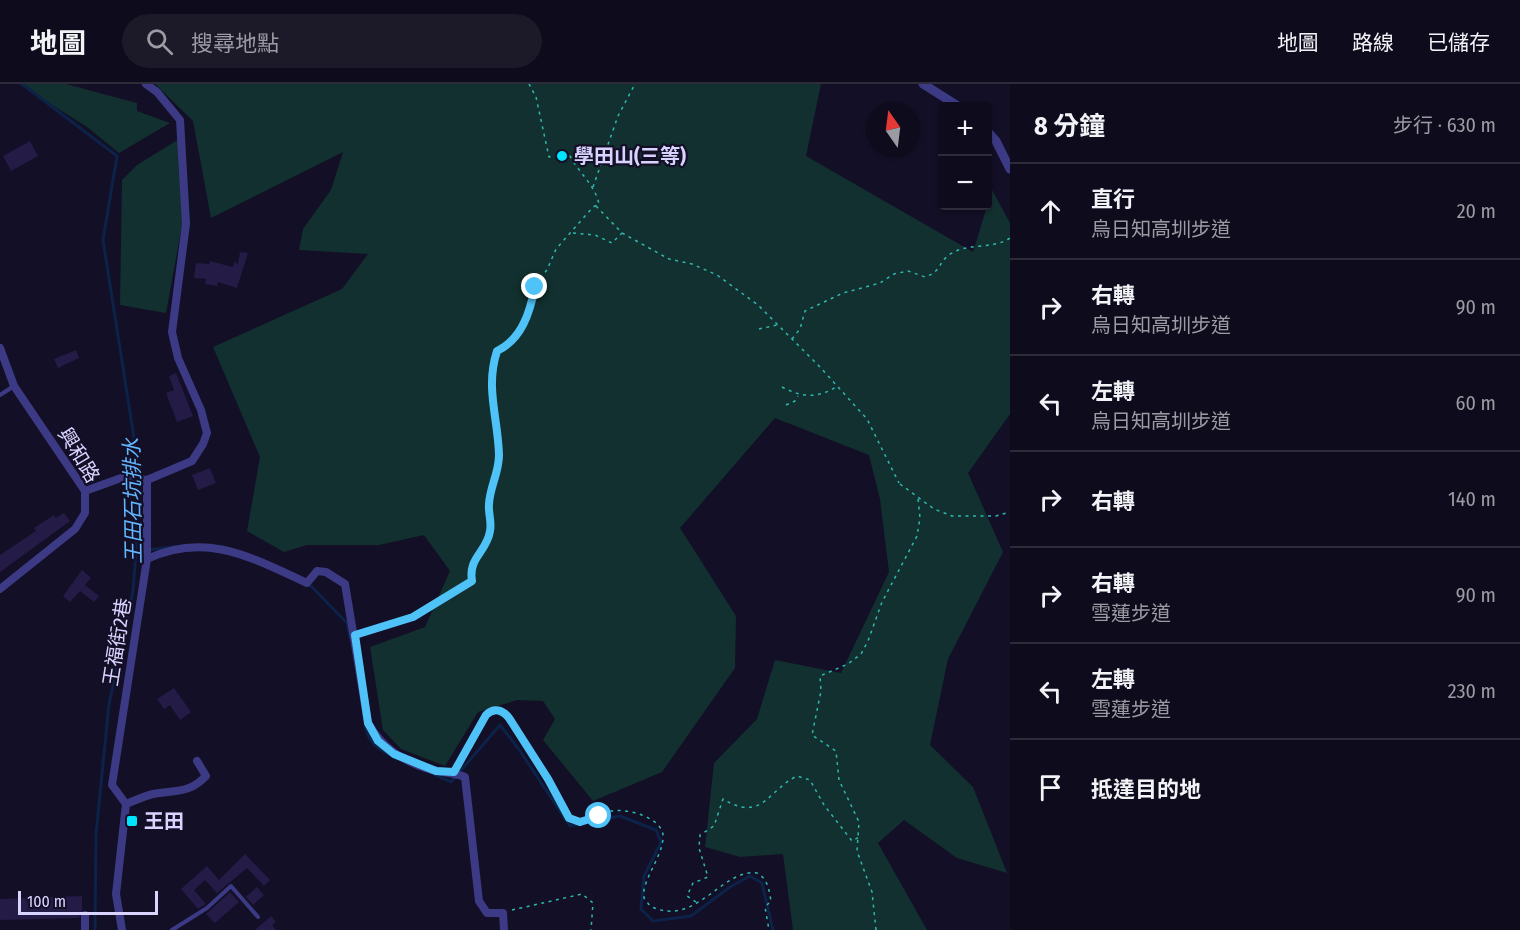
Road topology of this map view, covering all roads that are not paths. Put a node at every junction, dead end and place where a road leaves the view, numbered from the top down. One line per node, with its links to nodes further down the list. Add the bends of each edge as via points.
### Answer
1 (146, 84): 9 (street, via 180,120 186,224 172,332 207,433 192,461)
2 (923, 84): 3 (street)
3 (952, 102)
4 (992, 137): 5 (street)
5 (1010, 169)
6 (0, 348): 7 (street, 興和路)
7 (14, 386): 8 (lane); 10 (street, 興和路)
8 (0, 395)
9 (147, 480): 10 (street, via 121,478); 11 (street, 王福街2巷)
10 (86, 491): 12 (street, 興和路, via 85,513 75,529)
11 (147, 553): 14 (street, 王福街2巷, via 112,785); 20 (street, via 197,545 240,552 307,583 317,571 345,584 368,723 378,741 394,754 436,771 465,777 479,901 487,914 502,913)
12 (0, 589)
13 (197, 762): 14 (street, via 206,776 192,788 174,794 153,794)
14 (126, 804): 18 (street, via 116,894)
15 (85, 915): 17 (street)
16 (258, 916): 19 (lane, via 231,885 207,908)
17 (85, 930)
18 (122, 930)
19 (172, 930)
20 (504, 930)

